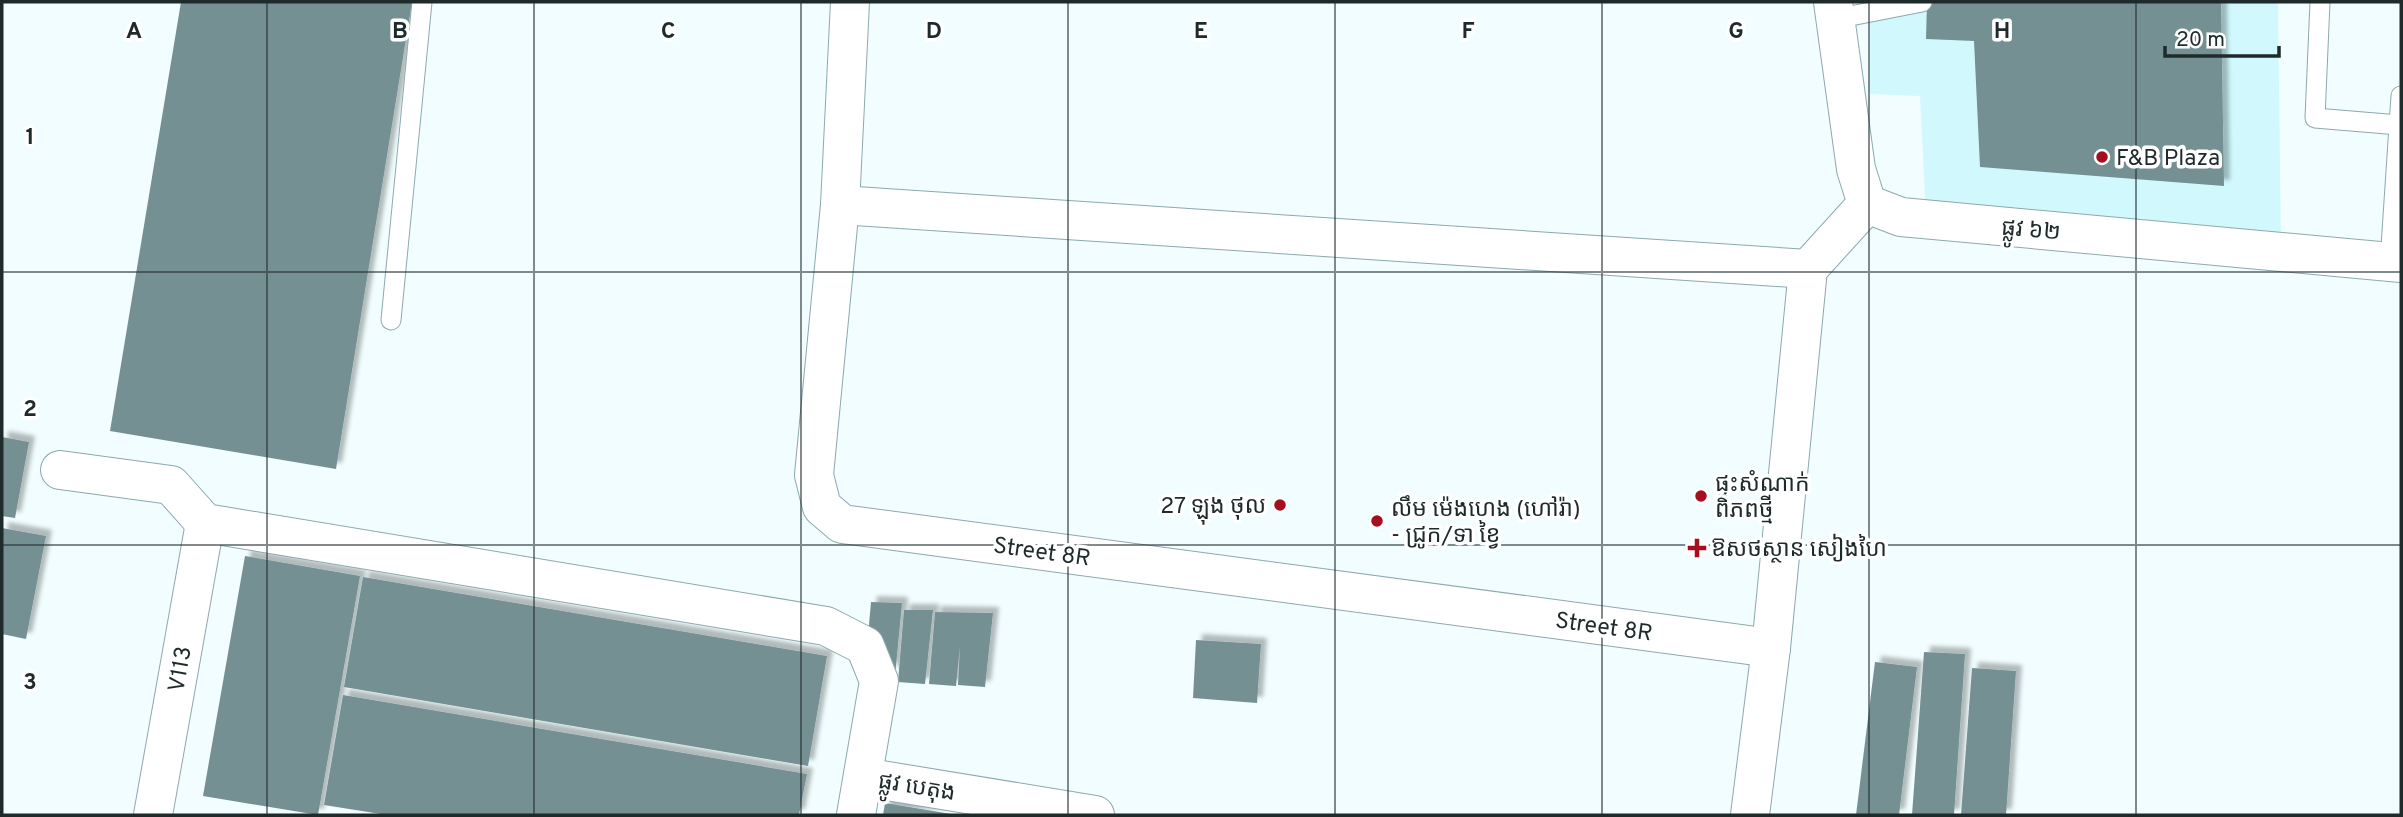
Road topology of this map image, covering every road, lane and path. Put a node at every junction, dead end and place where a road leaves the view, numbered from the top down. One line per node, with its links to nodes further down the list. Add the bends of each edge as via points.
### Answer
1 (422, 2): 12 (lane)
2 (850, 2): 9 (street, Street 8R)
3 (1922, 2): 5 (lane)
4 (2320, 2): 7 (lane, via 2315,118)
5 (1834, 11): 8 (street, via 1856,169)
6 (2401, 96): 7 (lane)
7 (2399, 125): 10 (lane)
8 (1867, 204): 10 (street, ផ្លូវ ៦២, via 1901,217); 11 (street)
9 (840, 205): 11 (street); 15 (street, Street 8R, via 814,475 822,507 842,524)
10 (2395, 263)
11 (1808, 269): 15 (street)
12 (391, 320)
13 (60, 470): 14 (street, via 171,485)
14 (205, 523): 16 (street, via 826,626 865,646 879,681); 17 (street, V113)
15 (1771, 648): 20 (street)
16 (863, 777): 18 (street); 19 (street, ផ្លូវ បេតុង)
17 (153, 815)
18 (856, 815)
19 (1095, 815)
20 (1750, 815)

